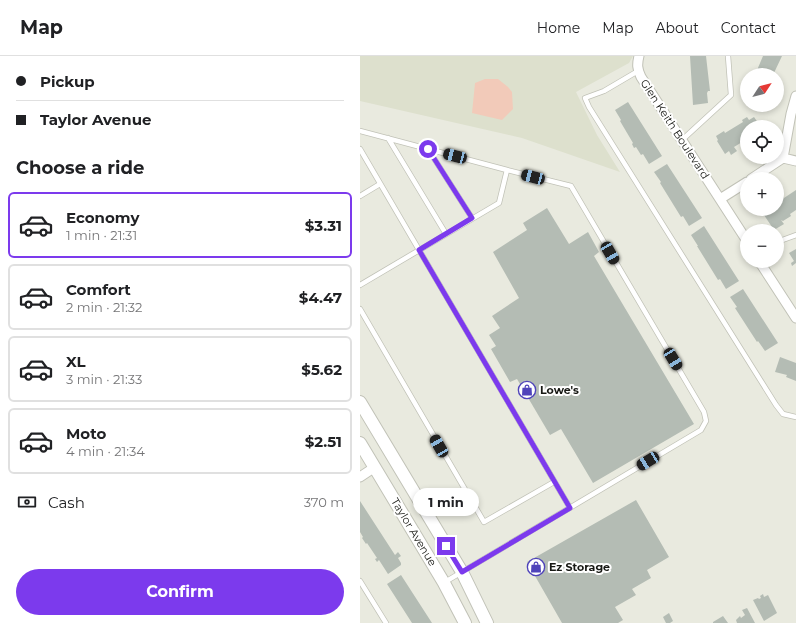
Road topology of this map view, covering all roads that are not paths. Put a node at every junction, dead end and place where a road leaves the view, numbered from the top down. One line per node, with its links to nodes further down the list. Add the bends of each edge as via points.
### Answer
1 (639, 56): 3 (street, Glen Keith Boulevard)
2 (728, 56): 7 (lane, via 731,96)
3 (638, 71): 7 (street, Glen Keith Boulevard); 31 (lane, via 604,91 585,98 589,107 776,405 783,414)
4 (796, 96): 10 (street)
5 (360, 131): 6 (lane)
6 (388, 138): 9 (lane); 22 (lane)
7 (682, 140): 19 (street, Glen Keith Boulevard)
8 (360, 149): 16 (lane)
9 (428, 149): 14 (lane); 20 (lane)
10 (784, 152)
11 (784, 158): 12 (street)
12 (796, 161)
13 (774, 164): 15 (street)
14 (507, 170): 20 (lane, via 499,203); 36 (lane, via 571,186 704,412 706,421 701,430)
15 (762, 172)
16 (380, 184): 18 (lane); 25 (lane)
17 (740, 186): 19 (street)
18 (360, 196)
19 (720, 199): 21 (street, Glen Keith Boulevard)
20 (472, 218): 22 (lane)
21 (740, 230)
22 (446, 234): 25 (lane)
23 (796, 235): 24 (lane)
24 (784, 239)
25 (419, 250): 27 (lane); 35 (lane)
26 (764, 268): 29 (street)
27 (360, 285)
28 (360, 309): 35 (lane, via 484,522)
29 (796, 318)
30 (360, 402): 37 (main road, Taylor Avenue)
31 (796, 417)
32 (360, 443): 33 (main road, Taylor Avenue)
33 (375, 467): 34 (street); 39 (main road, Taylor Avenue)
34 (360, 477)
35 (554, 482): 36 (lane)
36 (570, 508): 37 (lane)
37 (462, 572): 39 (lane); 42 (main road, Taylor Avenue)
38 (360, 581): 40 (lane)
39 (444, 583): 41 (main road, Taylor Avenue)
40 (386, 623)
41 (465, 623)
42 (487, 623)

